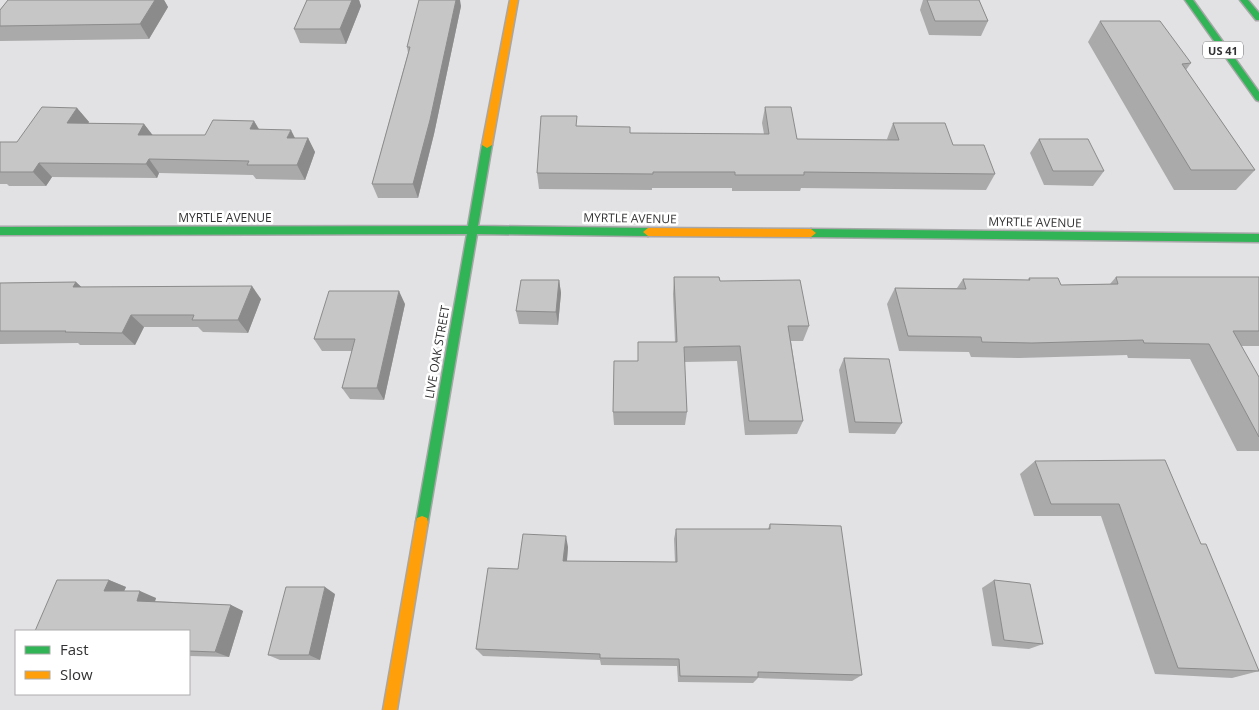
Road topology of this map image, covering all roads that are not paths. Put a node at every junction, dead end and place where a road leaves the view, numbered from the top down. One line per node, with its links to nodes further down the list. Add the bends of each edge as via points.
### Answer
1 (514, 0): 6 (street, LIVE OAK STREET)
2 (1189, 0): 5 (street, US 41)
3 (1244, 0): 4 (street)
4 (1259, 18)
5 (1259, 98)
6 (472, 230): 7 (street, MYRTLE AVENUE); 8 (street, MYRTLE AVENUE); 9 (street, LIVE OAK STREET)
7 (0, 231)
8 (1259, 238)
9 (390, 710)

